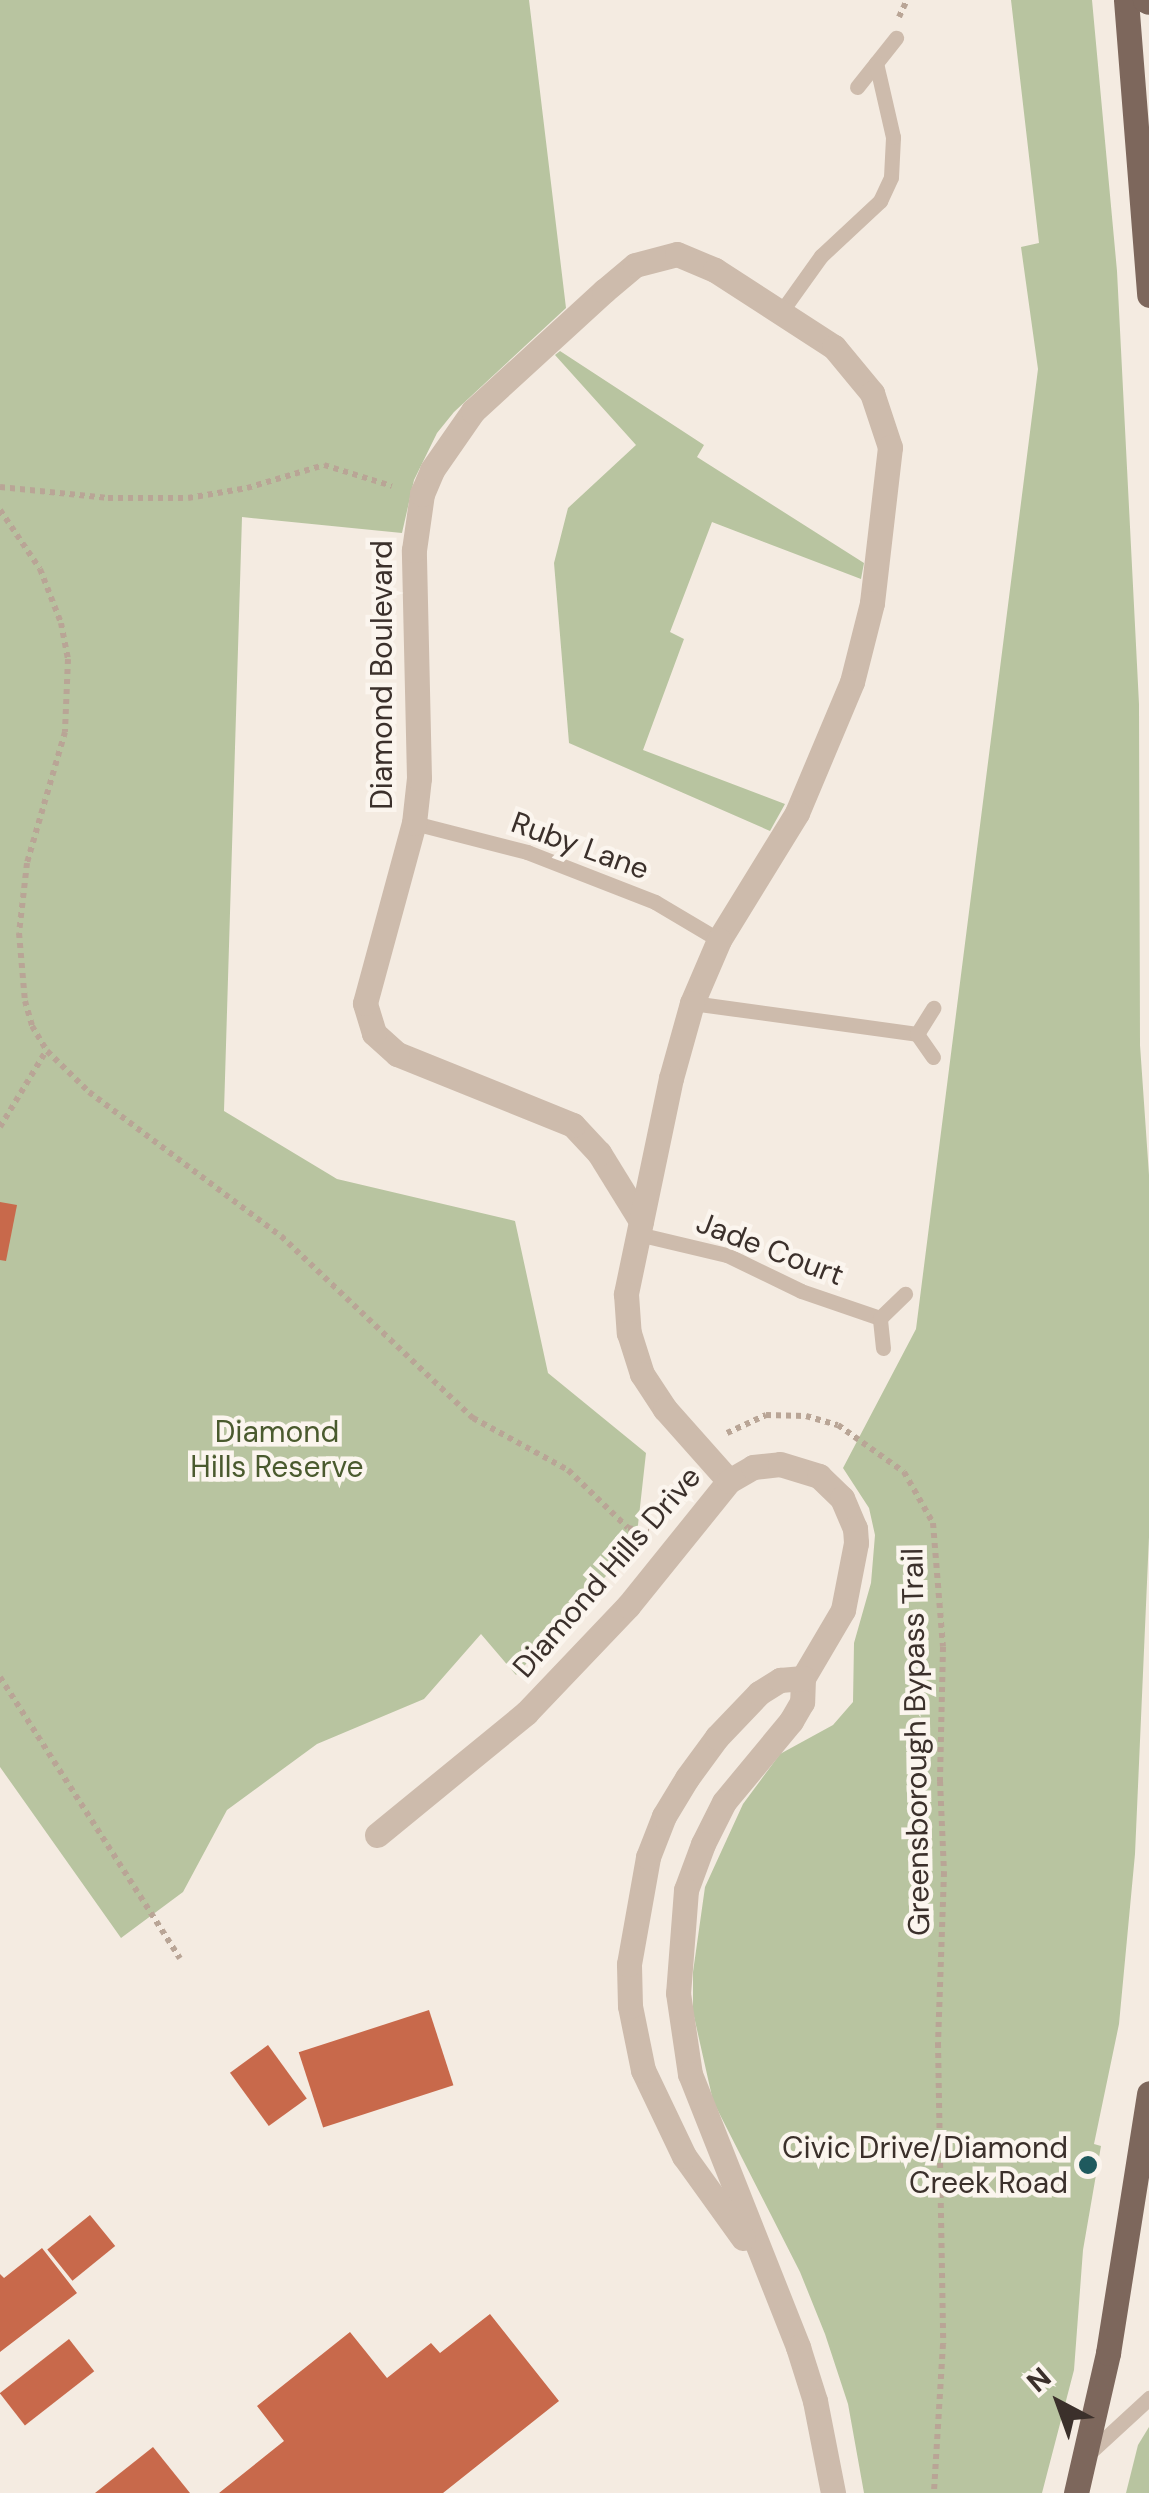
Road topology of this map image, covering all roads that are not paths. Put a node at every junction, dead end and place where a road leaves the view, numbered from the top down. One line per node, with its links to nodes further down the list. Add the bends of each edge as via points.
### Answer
1 (1126, 0): 5 (main road)
2 (896, 38): 3 (lane)
3 (876, 63): 4 (lane); 6 (lane, via 894,137 886,190 821,256)
4 (857, 87)
5 (1149, 295)
6 (781, 312): 7 (street, Diamond Boulevard, via 693,258 664,254 635,266 456,429 422,494 414,550); 8 (street, Diamond Boulevard, via 834,347 872,393 886,426 890,472 865,638 840,715 796,813)
7 (414, 823): 8 (lane, Ruby Lane, via 527,852 654,902); 13 (street, Diamond Boulevard, via 366,1003 374,1033 397,1054 572,1125 599,1153)
8 (719, 940): 9 (street, Diamond Boulevard)
9 (692, 1002): 11 (lane); 13 (street, Diamond Boulevard)
10 (934, 1008): 11 (lane)
11 (917, 1034): 12 (lane)
12 (933, 1057)
13 (640, 1227): 15 (lane, Jade Court, via 728,1255 801,1291); 17 (street, Diamond Boulevard, via 626,1294 636,1355 654,1394)
14 (904, 1294): 15 (lane)
15 (880, 1318): 16 (lane)
16 (883, 1348)
17 (729, 1481): 18 (street, Diamond Hills Drive, via 767,1464 794,1466 832,1487 850,1513 856,1543 847,1596 835,1630); 19 (street, Diamond Hills Drive, via 639,1594 526,1713)
18 (802, 1678): 21 (street, Diamond Hills Drive, via 802,1702 791,1721 724,1802 703,1844 686,1890 679,1939 678,1993 690,2074); 21 (street, Diamond Hills Drive, via 780,1680 759,1693 686,1778 648,1858 629,1964 643,2070 684,2156)
19 (378, 1835)
20 (1149, 2093): 23 (main road, via 1120,2290)
21 (762, 2262): 24 (street, Diamond Hills Drive, via 804,2365)
22 (1149, 2398): 23 (lane)
23 (1086, 2456): 25 (main road)
24 (833, 2493)
25 (1076, 2493)

